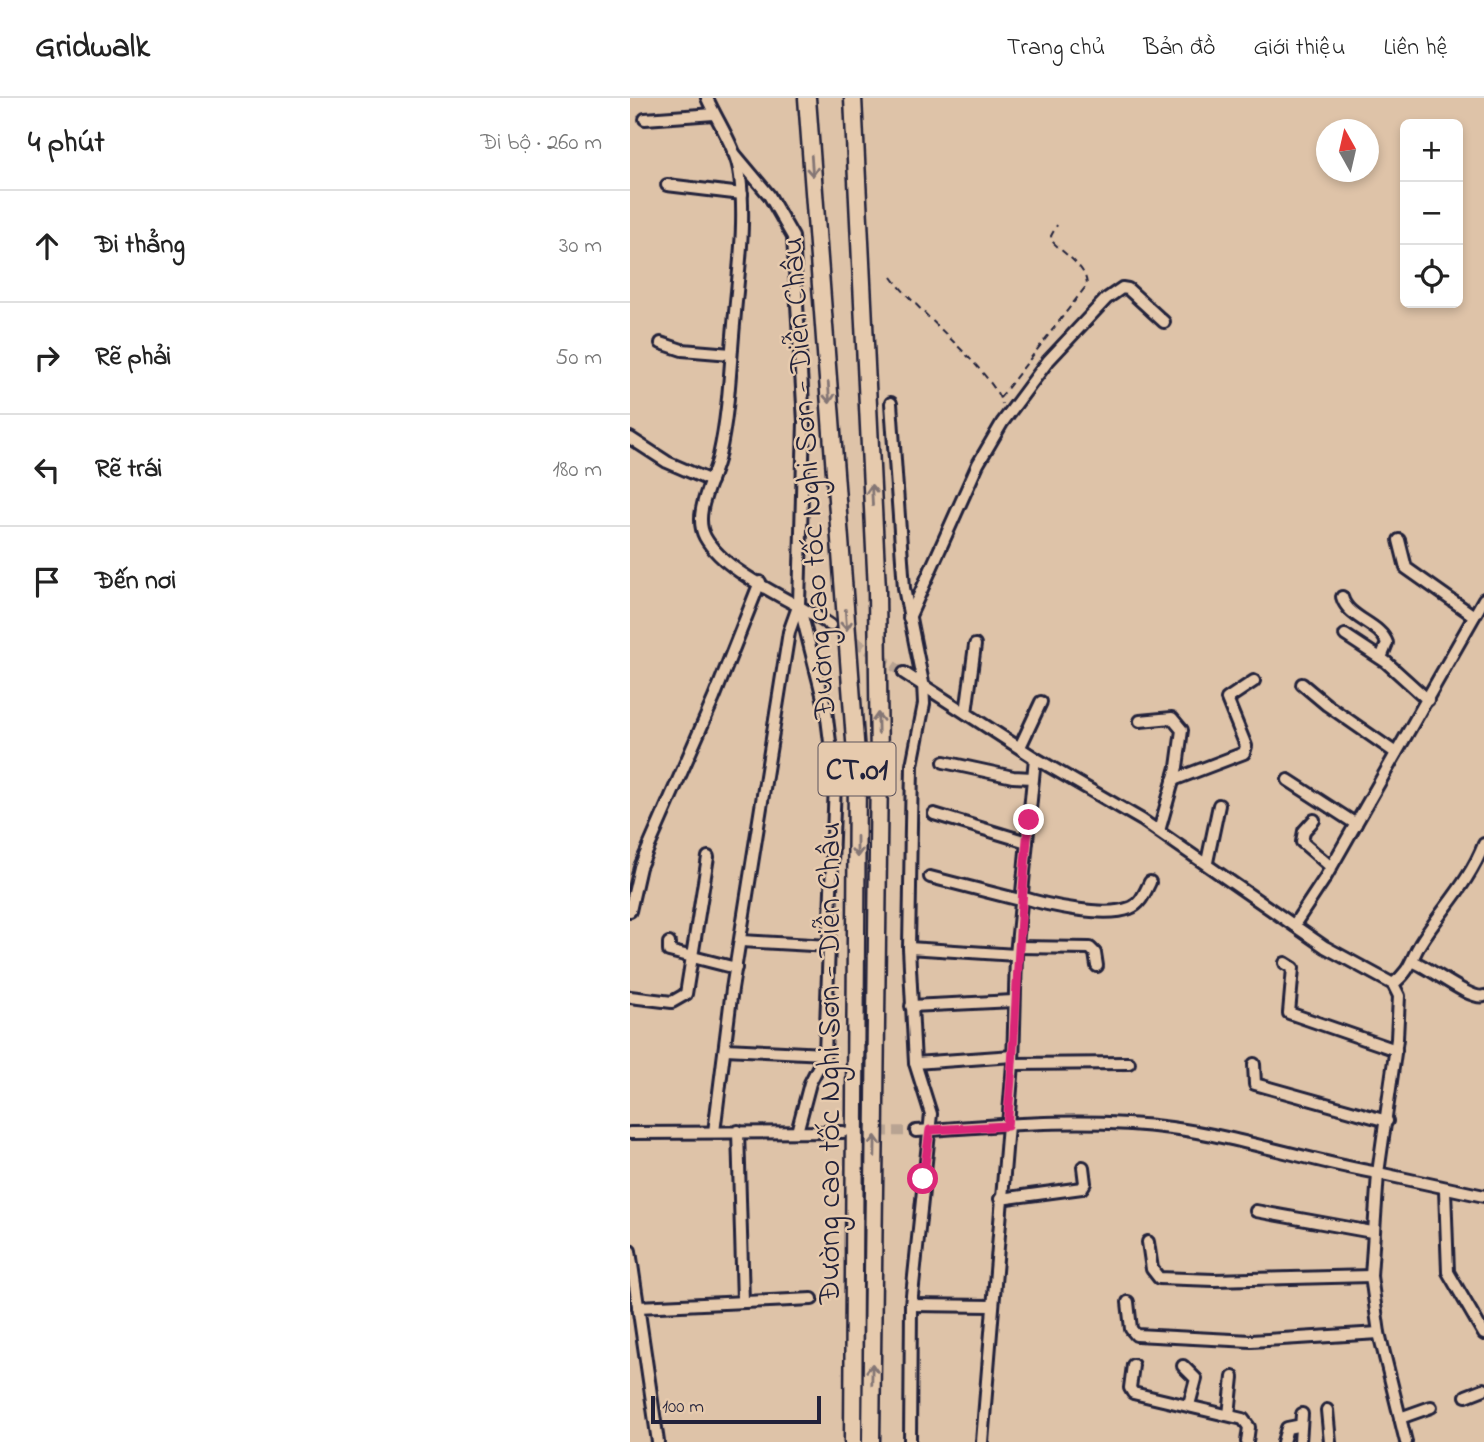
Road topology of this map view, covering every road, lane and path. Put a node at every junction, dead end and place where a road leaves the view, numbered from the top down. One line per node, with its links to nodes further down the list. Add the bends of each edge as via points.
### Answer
1 (707, 98): 4 (street)
2 (807, 98): 122 (highway, Đường cao tốc Nghi Sơn - Diễn Châu / CT.01, one-way to 122, via 857,767)
3 (853, 98): 123 (highway, Đường cao tốc Nghi Sơn - Diễn Châu / CT.01, one-way to 3, via 879,739 877,590)
4 (714, 114): 5 (street); 6 (street)
5 (645, 119)
6 (733, 152): 8 (street); 23 (street, via 769,195 793,237 804,422)
7 (667, 185): 8 (street)
8 (742, 194): 13 (street, via 742,256)
9 (1057, 225): 14 (path, via 1052,241 1077,264 1087,285)
10 (892, 277): 14 (path)
11 (1164, 322): 16 (street, via 1128,289 1114,292 1042,369)
12 (661, 343): 13 (street, via 682,350)
13 (731, 354): 18 (street, via 728,403)
14 (1000, 398): 16 (path)
15 (891, 403): 25 (street)
16 (1005, 419): 25 (street, via 978,464)
17 (630, 438): 18 (street, via 667,462)
18 (711, 481): 20 (street, via 702,514 705,538 723,559)
19 (1399, 540): 24 (street, via 1406,568)
20 (760, 582): 23 (street); 58 (street, via 640,867)
21 (1342, 597): 29 (street, via 1345,606 1383,635 1387,643)
22 (1484, 599): 24 (street)
23 (799, 604): 26 (street); 60 (street, via 789,632); 62 (street, via 826,710 835,782)
24 (1474, 616): 34 (street)
25 (909, 618): 32 (street)
26 (830, 625)
27 (1345, 635): 29 (street)
28 (975, 645): 36 (street)
29 (1381, 658): 34 (street)
30 (904, 673): 32 (street)
31 (1254, 681): 43 (street, via 1227,699 1244,740 1244,753)
32 (923, 683): 36 (street); 63 (street, via 924,704 912,765)
33 (1302, 684): 39 (street)
34 (1428, 700): 39 (street)
35 (1041, 702): 38 (street)
36 (965, 713): 38 (street)
37 (1140, 721): 43 (street, via 1172,718 1181,725)
38 (1020, 747): 40 (street)
39 (1396, 753): 48 (street)
40 (1035, 758): 42 (street); 49 (street)
41 (944, 762): 42 (street)
42 (1033, 778): 50 (street)
43 (1173, 780): 49 (street)
44 (1288, 780): 48 (street)
45 (1219, 805): 53 (street)
46 (934, 814): 50 (street)
47 (1314, 820): 54 (street, via 1304,831 1302,842)
48 (1356, 824): 54 (street)
49 (1159, 831): 53 (street)
50 (1027, 842): 57 (street)
51 (1484, 844): 66 (street, via 1468,880 1420,943)
52 (708, 857): 65 (street)
53 (1207, 862): 59 (street)
54 (1331, 867): 59 (street)
55 (930, 877): 57 (street)
56 (1150, 882): 57 (street, via 1136,904 1122,910)
57 (1020, 899): 64 (street)
58 (630, 911)
59 (1294, 925): 70 (street)
60 (741, 941): 62 (street); 69 (street)
61 (669, 943): 65 (street, via 669,951)
62 (830, 946): 77 (street)
63 (909, 948): 64 (street); 74 (street)
64 (1017, 951): 68 (street, via 1090,948); 73 (street)
65 (690, 958): 69 (street); 72 (street, via 683,998 672,1002)
66 (1413, 962): 70 (street); 71 (street, via 1472,996)
67 (1285, 963): 76 (street, via 1293,968 1289,1013)
68 (1097, 966)
69 (736, 968): 75 (street)
70 (1393, 984): 76 (street, via 1399,996)
71 (1484, 996)
72 (630, 997)
73 (1014, 1001): 74 (street); 78 (street)
74 (911, 1006): 79 (street)
75 (725, 1049): 77 (street); 87 (street)
76 (1396, 1050): 82 (street)
77 (825, 1054): 88 (street, via 810,1083)
78 (1013, 1060): 79 (street); 80 (street); 83 (street)
79 (915, 1063): 84 (street, via 928,1097)
80 (1129, 1063)
81 (1254, 1064): 82 (street, via 1255,1084)
82 (1387, 1121): 92 (street)
83 (1007, 1126): 84 (street); 92 (street, via 1083,1122 1169,1127); 95 (street)
84 (930, 1130): 86 (street); 104 (street)
85 (738, 1131): 87 (street); 88 (street); 102 (street)
86 (916, 1131)
87 (714, 1132): 90 (street)
88 (797, 1132): 89 (street)
89 (843, 1132)
90 (630, 1133)
91 (1083, 1167): 95 (street, via 1082,1188)
92 (1378, 1173): 93 (street); 97 (street)
93 (1445, 1190): 94 (street); 107 (street, via 1448,1272)
94 (1484, 1196)
95 (1000, 1199): 105 (street)
96 (1256, 1211): 97 (street)
97 (1372, 1232): 100 (street)
98 (1148, 1242): 100 (street, via 1152,1269 1159,1278)
99 (630, 1251): 106 (street)
100 (1371, 1276): 108 (street)
101 (812, 1299): 102 (street)
102 (743, 1301): 106 (street)
103 (1128, 1302): 108 (street, via 1136,1335 1251,1341)
104 (911, 1305): 105 (street); 124 (street)
105 (992, 1306): 125 (street)
106 (638, 1307): 121 (street)
107 (1483, 1329)
108 (1379, 1333): 119 (street)
109 (1133, 1365): 114 (street, via 1132,1392)
110 (1183, 1366): 114 (street, via 1196,1379)
111 (1233, 1377): 118 (street)
112 (1484, 1389): 113 (street)
113 (1466, 1396)
114 (1189, 1405): 118 (street)
115 (1431, 1407): 119 (street)
116 (1327, 1409): 129 (street)
117 (1302, 1414): 128 (street)
118 (1229, 1415): 126 (street, via 1246,1422)
119 (1400, 1418): 130 (street)
120 (1297, 1426): 127 (street, via 1287,1428)
121 (658, 1442)
122 (853, 1442)
123 (871, 1442)
124 (910, 1442)
125 (982, 1442)
126 (1247, 1442)
127 (1283, 1442)
128 (1300, 1442)
129 (1330, 1442)
130 (1406, 1442)

